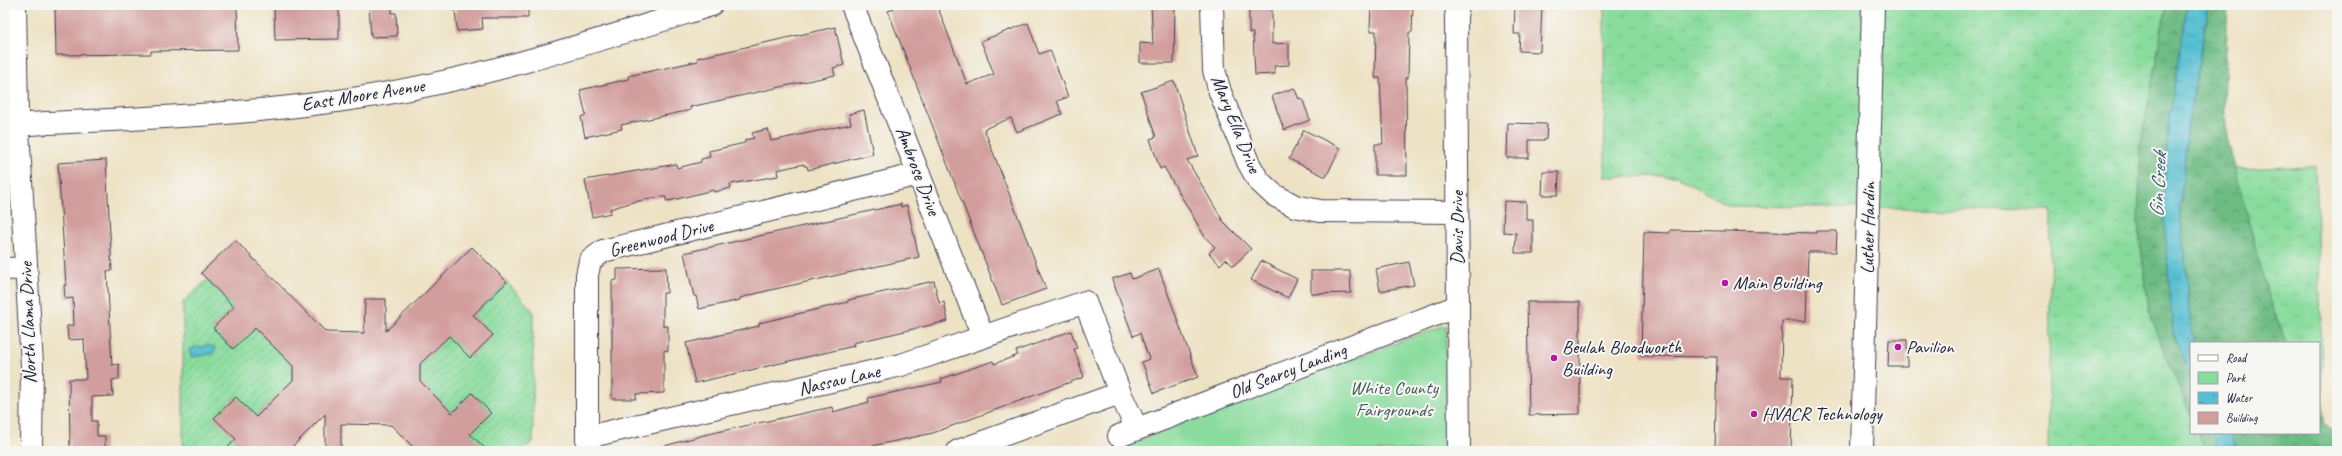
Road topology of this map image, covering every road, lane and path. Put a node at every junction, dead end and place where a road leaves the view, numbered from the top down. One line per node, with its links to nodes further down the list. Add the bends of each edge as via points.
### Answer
1 (15, 5): 7 (street, North Llama Drive)
2 (711, 5): 7 (street, East Moore Avenue, via 458,79 360,98 249,111)
3 (852, 5): 8 (street, Ambrose Drive)
4 (1212, 5): 9 (street, Mary Ella Drive, via 1214,70 1220,92 1248,162 1258,180 1274,195 1295,206 1320,211)
5 (1458, 5): 9 (street, Davis Drive)
6 (1873, 5): 19 (street, Luther Hardin)
7 (12, 124): 10 (street, North Llama Drive)
8 (919, 174): 13 (street, Ambrose Drive); 15 (street, Greenwood Drive, via 603,252 590,261 587,275)
9 (1457, 212): 12 (street, Davis Drive)
10 (26, 268): 11 (street); 16 (street, North Llama Drive, via 32,365)
11 (5, 269)
12 (1458, 306): 14 (street, Old Searcy Landing, via 1128,432); 18 (street, Davis Drive)
13 (983, 337): 14 (street, Nassau Lane, via 1085,302); 15 (street, Nassau Lane, via 901,366)
14 (1120, 393): 17 (street)
15 (587, 444)
16 (31, 451)
17 (958, 451)
18 (1459, 451)
19 (1862, 451)

